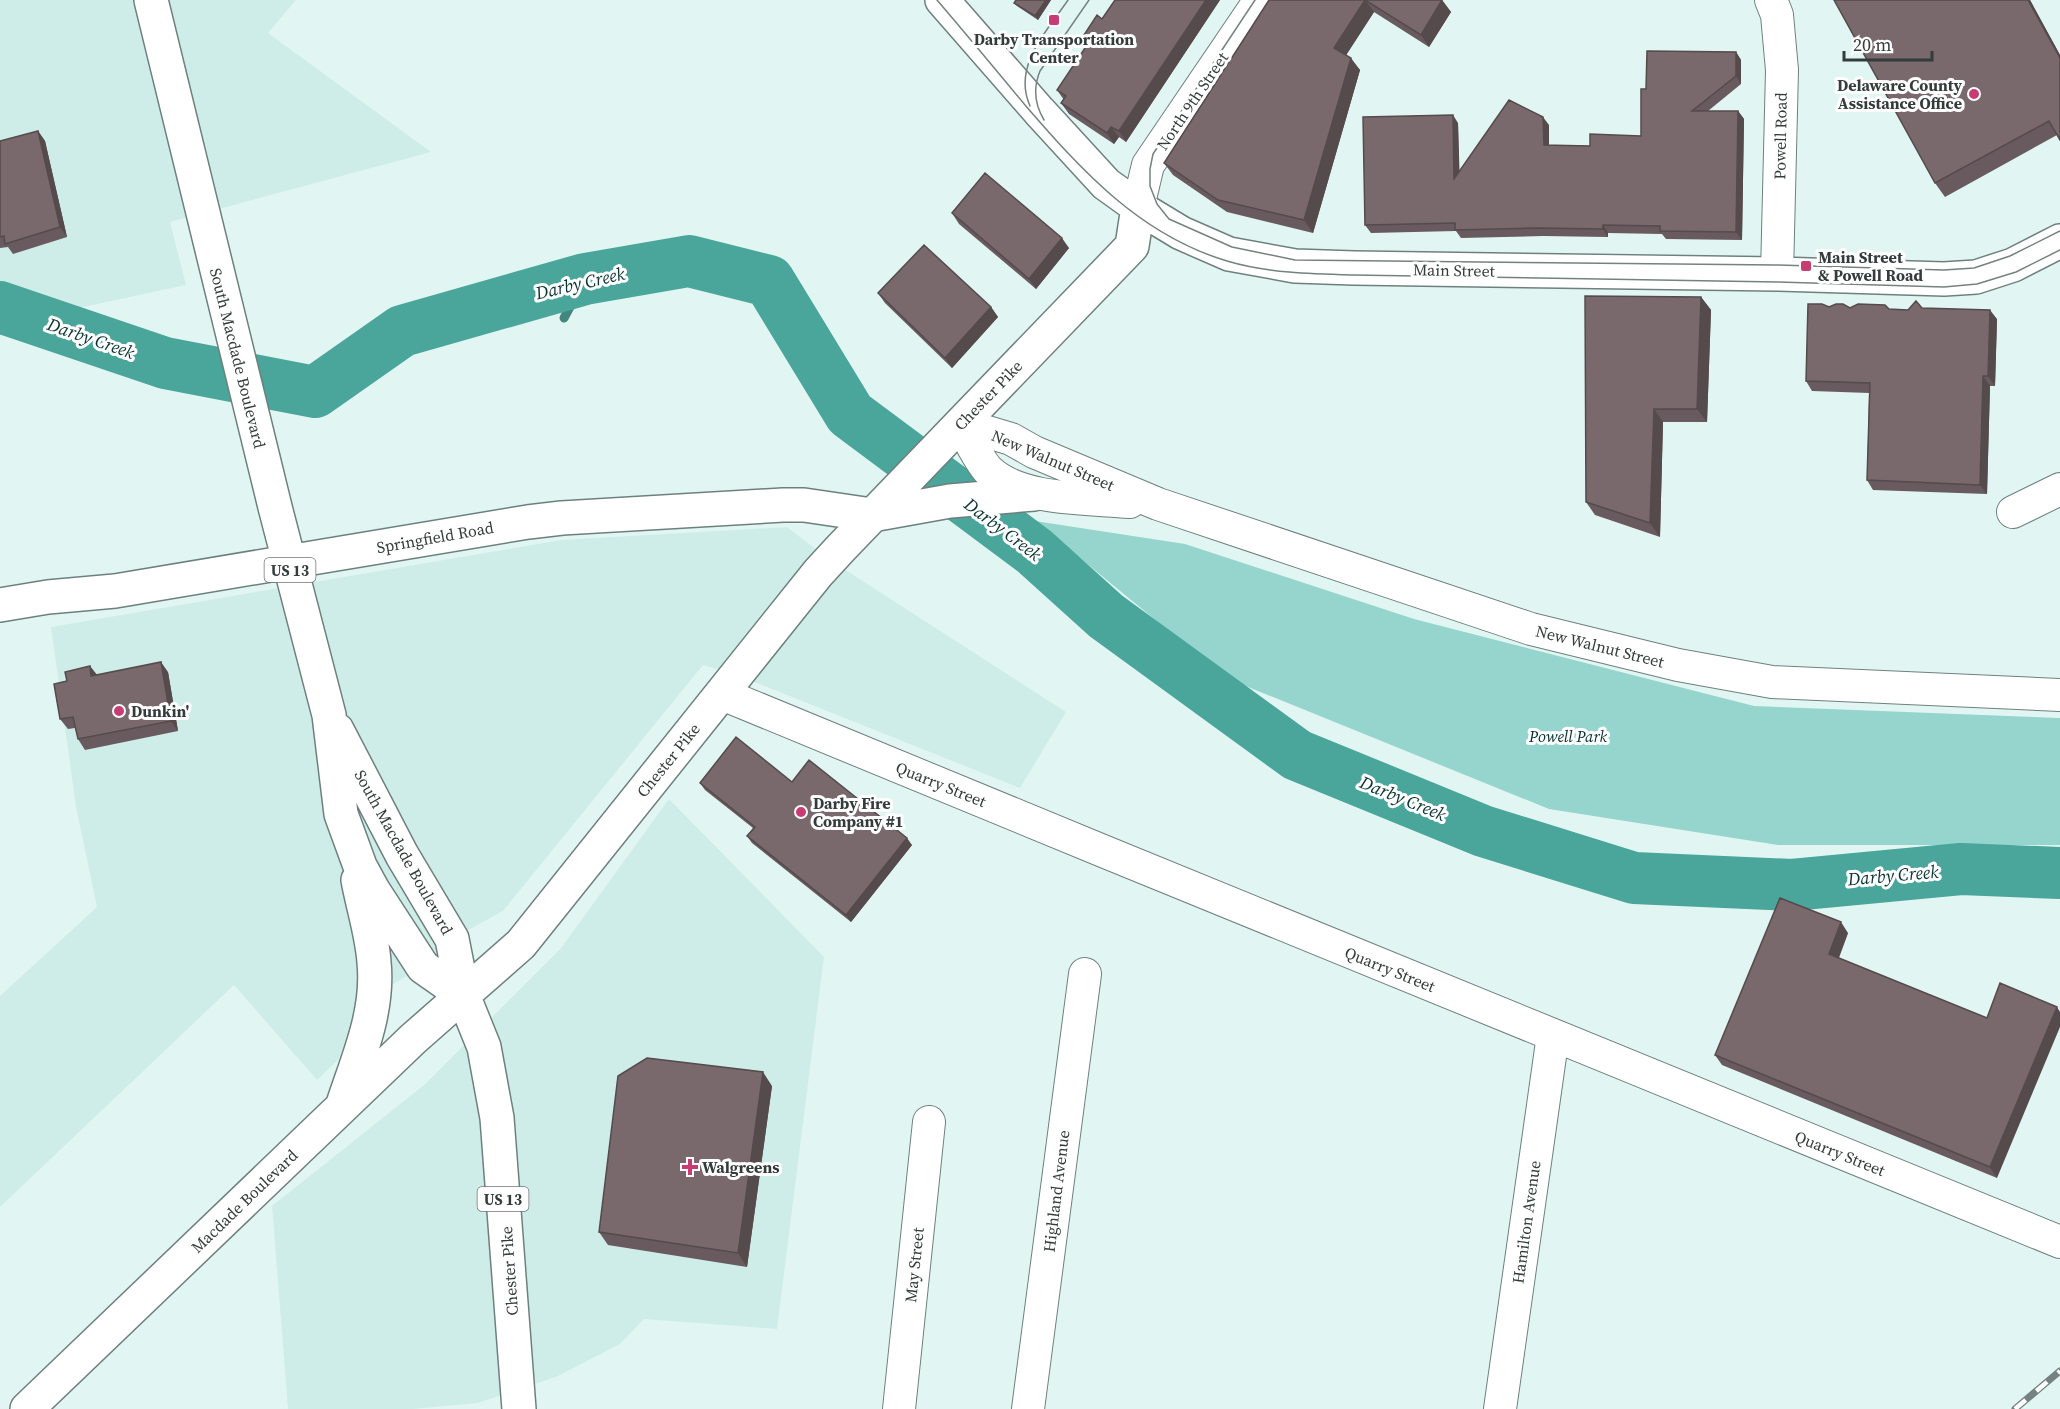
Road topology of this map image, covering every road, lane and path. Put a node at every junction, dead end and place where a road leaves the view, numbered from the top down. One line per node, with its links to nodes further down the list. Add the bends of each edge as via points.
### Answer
1 (151, 0): 14 (main road, South Macdade Boulevard / US 13)
2 (942, 0): 5 (main road, Main Street, via 1106,184)
3 (1260, 0): 5 (street, North 9th Street, via 1148,165)
4 (1771, 0): 7 (street, Powell Road, via 1777,15 1782,69)
5 (1138, 207): 7 (main road, Main Street, via 1181,233 1229,254 1295,266); 8 (main road, Chester Pike, via 1132,246)
6 (2060, 241): 7 (main road, Main Street, via 2013,265 1976,277)
7 (1777, 274)
8 (961, 424): 10 (street, New Walnut Street, via 988,470); 11 (street, New Walnut Street, via 1011,439); 13 (main road, Chester Pike)
9 (2060, 489): 12 (street)
10 (1034, 494): 11 (street, New Walnut Street); 13 (main road, Springfield Road, via 950,501)
11 (1158, 504): 17 (street, New Walnut Street, via 1531,629 1678,665 1772,682)
12 (2013, 512)
13 (872, 515): 14 (main road, Springfield Road, via 783,505 562,518); 16 (main road, Chester Pike, via 818,573)
14 (288, 562): 15 (main road, Springfield Road, via 115,591); 18 (main road, South Macdade Boulevard / US 13)
15 (0, 605)
16 (722, 694): 21 (main road, Chester Pike, via 521,945); 22 (street, Quarry Street)
17 (2060, 695)
18 (329, 715): 19 (main road, South Macdade Boulevard / US 13, via 341,814); 21 (main road, South Macdade Boulevard / US 13, via 393,838 452,939)
19 (349, 840): 21 (main road, South Macdade Boulevard / US 13, via 373,890 423,967); 23 (main road, via 372,945 375,978 369,1023)
20 (1085, 974): 29 (street, Highland Avenue)
21 (463, 995): 23 (main road, Macdade Boulevard); 27 (main road, Chester Pike / US 13, via 484,1047 494,1094)
22 (1552, 1035): 25 (street, Quarry Street); 30 (street, Hamilton Avenue)
23 (342, 1107): 26 (main road, Macdade Boulevard)
24 (928, 1122): 28 (street, May Street)
25 (2060, 1242)
26 (27, 1409)
27 (519, 1409)
28 (899, 1409)
29 (1028, 1409)
30 (1500, 1409)

